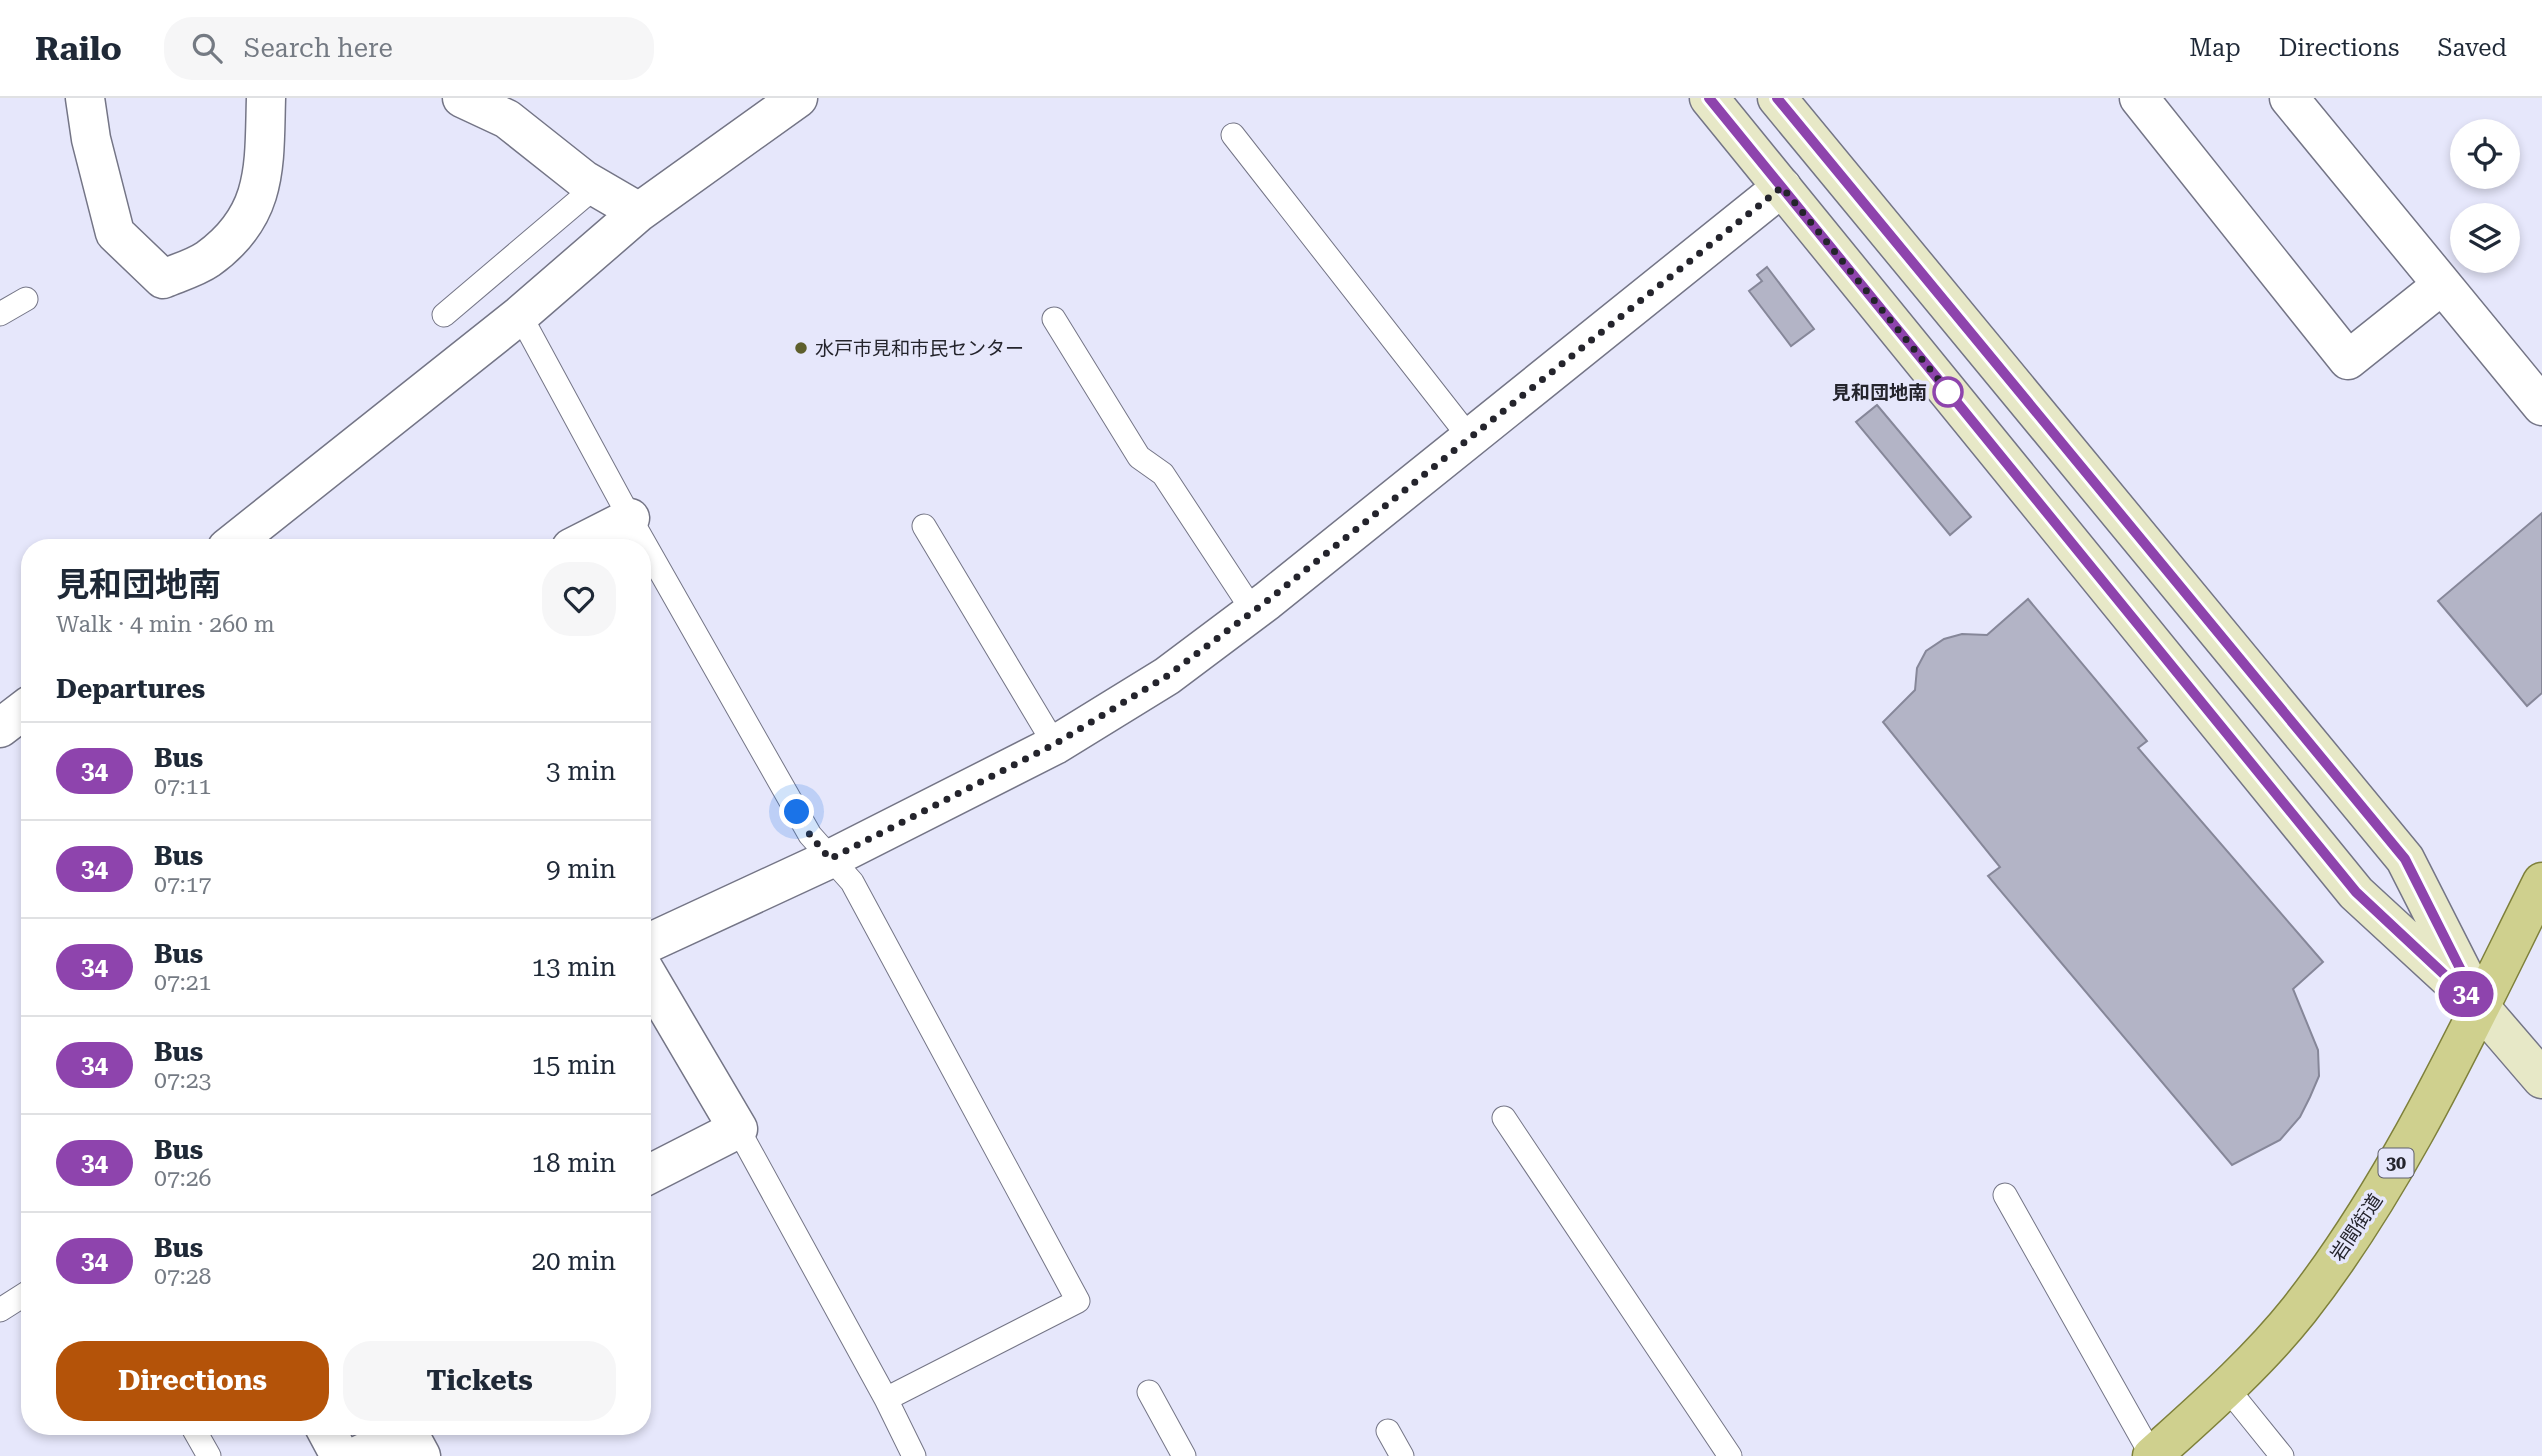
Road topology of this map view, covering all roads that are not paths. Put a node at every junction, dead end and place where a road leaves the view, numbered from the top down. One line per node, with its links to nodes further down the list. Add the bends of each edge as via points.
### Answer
1 (85, 98): 2 (street, via 115,233 163,279 206,260 251,215 263,173)
2 (266, 98)
3 (463, 98): 10 (street, via 507,119)
4 (798, 98): 12 (street)
5 (1709, 98): 11 (street)
6 (1777, 98): 35 (street, via 2405,859)
7 (2139, 98): 13 (street, via 2348,360)
8 (2288, 98): 13 (street)
9 (1233, 135): 20 (lane)
10 (596, 186): 12 (street); 16 (lane)
11 (1782, 187): 20 (street); 35 (street, via 2356,892)
12 (639, 212): 17 (street)
13 (2442, 285): 19 (street)
14 (26, 299): 15 (lane)
15 (0, 314)
16 (444, 315)
17 (520, 315): 21 (lane); 23 (street)
18 (1054, 319): 27 (lane, via 1139,457 1163,474)
19 (2542, 406)
20 (1470, 438): 27 (street)
21 (630, 517): 24 (street); 25 (lane)
22 (924, 526): 30 (lane)
23 (238, 539)
24 (588, 539)
25 (642, 539)
26 (651, 554): 31 (lane, via 810,835)
27 (1253, 611): 30 (street, via 1167,676)
28 (21, 712): 29 (street)
29 (0, 728)
30 (1055, 744): 31 (street)
31 (830, 859): 33 (street); 45 (lane, via 852,882 1078,1301)
32 (2542, 882): 35 (main road, 岩間街道 / 30)
33 (651, 942)
34 (651, 981): 38 (street)
35 (2480, 1008): 36 (street); 43 (main road, 岩間街道 / 30, via 2373,1204 2298,1311)
36 (2542, 1079)
37 (1504, 1118): 58 (lane)
38 (738, 1129): 39 (street); 45 (lane)
39 (651, 1173)
40 (2005, 1195): 59 (lane)
41 (21, 1297): 42 (lane)
42 (0, 1310)
43 (2227, 1388): 59 (main road, 岩間街道 / 30); 60 (lane)
44 (1149, 1392): 56 (lane)
45 (886, 1399): 55 (lane)
46 (1388, 1431): 57 (lane)
47 (197, 1435): 51 (lane)
48 (329, 1435): 52 (street)
49 (402, 1435): 53 (street)
50 (410, 1435): 54 (street)
51 (209, 1456)
52 (340, 1456)
53 (357, 1456)
54 (421, 1456)
55 (914, 1456)
56 (1184, 1456)
57 (1402, 1456)
58 (1730, 1456)
59 (2152, 1456)
60 (2282, 1456)

